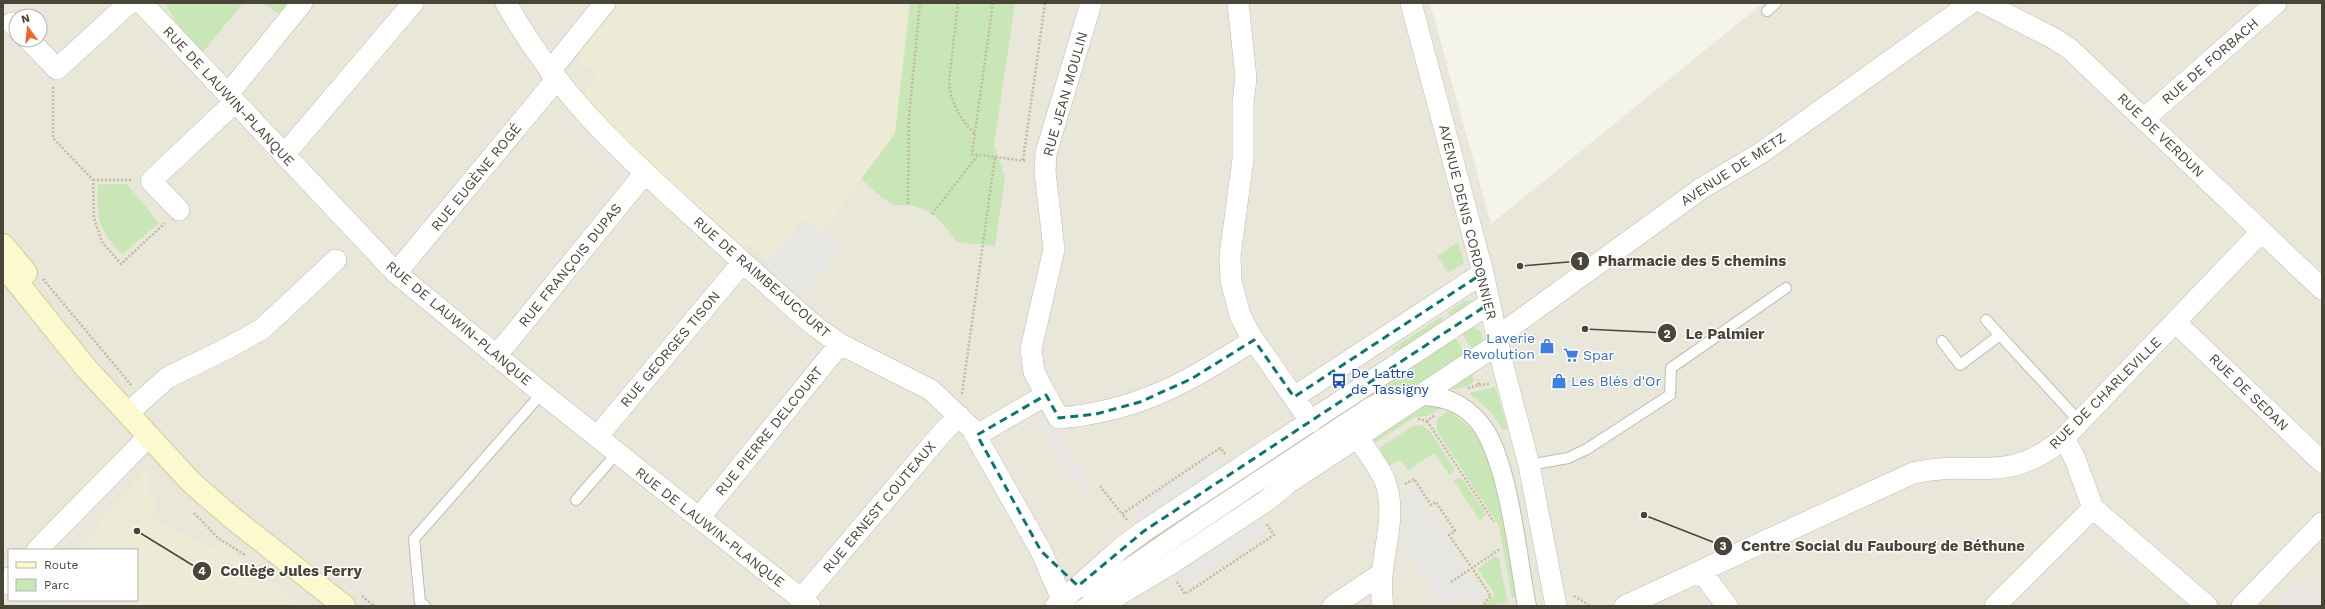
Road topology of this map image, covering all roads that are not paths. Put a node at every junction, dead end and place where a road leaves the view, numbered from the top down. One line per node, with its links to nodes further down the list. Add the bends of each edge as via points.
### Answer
1 (129, 3): 15 (street, via 57,69)
2 (142, 3): 17 (street, RUE DE LAUWIN-PLANQUE)
3 (302, 3): 17 (street)
4 (413, 3): 19 (street)
5 (506, 3): 16 (street, RUE DE RAIMBEAUCOURT)
6 (605, 3): 16 (street, RUE EUGÈNE ROGÉ)
7 (1091, 3): 41 (street, RUE JEAN MOULIN, via 1048,142 1045,163 1054,249 1031,350 1034,372)
8 (1238, 3): 35 (street, via 1246,78 1242,103 1243,159 1230,256 1230,275 1240,315)
9 (1411, 3): 27 (street, AVENUE DENIS CORDONNIER)
10 (1776, 3): 14 (lane)
11 (1971, 3): 36 (street, AVENUE DE METZ, via 1761,153 1702,188)
12 (1984, 3): 18 (street, RUE DE VERDUN, via 2063,44)
13 (2276, 3): 18 (street, RUE DE FORBACH)
14 (1767, 11)
15 (37, 48)
16 (553, 76): 20 (street, RUE DE RAIMBEAUCOURT, via 594,123); 28 (street, RUE EUGÈNE ROGÉ)
17 (232, 98): 19 (street, RUE DE LAUWIN-PLANQUE); 21 (street, via 151,181)
18 (2144, 119): 22 (street, RUE DE VERDUN)
19 (284, 155): 28 (street, RUE DE LAUWIN-PLANQUE)
20 (645, 173): 25 (street, RUE DE RAIMBEAUCOURT); 39 (street, RUE FRANÇOIS DUPAS)
21 (179, 210)
22 (2262, 232): 30 (street, RUE DE VERDUN); 33 (street, RUE DE CHARLEVILLE)
23 (3, 245): 44 (street)
24 (336, 260): 44 (street, via 262,329 175,373)
25 (742, 262): 38 (street, RUE DE RAIMBEAUCOURT, via 816,327); 50 (street, RUE GEORGES TISON)
26 (3, 264): 44 (street, via 86,368)
27 (1483, 273): 31 (street, AVENUE DENIS CORDONNIER); 43 (street)
28 (396, 274): 39 (street, RUE DE LAUWIN-PLANQUE)
29 (1786, 288): 55 (lane, via 1671,368 1670,396 1588,449 1568,458)
30 (2322, 289)
31 (1490, 303): 36 (street, AVENUE DENIS CORDONNIER); 46 (street)
32 (1986, 320): 34 (lane)
33 (2175, 322): 47 (street, RUE DE CHARLEVILLE); 54 (street, RUE DE SEDAN)
34 (2000, 335): 37 (lane, via 1960,365); 47 (lane)
35 (1254, 340): 41 (street, RUE JEAN MOULIN, via 1176,387 1120,408 1096,414 1059,418); 43 (street)
36 (1497, 340): 42 (street, AVENUE DE METZ); 55 (street, AVENUE DENIS CORDONNIER)
37 (1942, 341)
38 (840, 344): 45 (street, RUE DE RAIMBEAUCOURT, via 931,390); 58 (street, RUE PIERRE DELCOURT)
39 (496, 356): 40 (street, RUE DE LAUWIN-PLANQUE)
40 (542, 393): 50 (street, RUE DE LAUWIN-PLANQUE); 66 (lane, via 414,539 420,602)
41 (1046, 395): 48 (street)
42 (1420, 395): 51 (street, AVENUE DE METZ); 65 (lane, via 1366,415); 65 (lane, via 1394,392 1370,402 1191,520); 69 (lane, via 1454,407 1472,421 1484,437 1495,464 1501,489); 70 (lane, via 1453,397 1466,405 1482,421 1494,440 1511,499)
43 (1294, 397): 46 (street)
44 (135, 406): 49 (street)
45 (959, 416): 48 (street, RUE DE RAIMBEAUCOURT); 64 (street, RUE ERNEST COUTEAUX, via 942,433)
46 (1311, 422): 65 (street, via 1137,536)
47 (2080, 422): 52 (street, RUE DE CHARLEVILLE)
48 (977, 435): 65 (street, RUE DE RAIMBEAUCOURT, via 1041,550)
49 (149, 436): 60 (street); 63 (street, via 203,493)
50 (597, 437): 53 (street, RUE DE LAUWIN-PLANQUE)
51 (1357, 437): 62 (street, via 1379,470 1388,491 1390,521); 65 (street, AVENUE DE METZ, via 1169,565)
52 (2064, 438): 57 (street, via 2075,459); 61 (street, RUE DE CHARLEVILLE, via 2034,458 2010,467 1988,470 1935,469 1914,473)
53 (617, 453): 56 (lane); 58 (street, RUE DE LAUWIN-PLANQUE)
54 (2322, 462)
55 (1528, 465): 71 (street, AVENUE DENIS CORDONNIER)
56 (576, 500)
57 (2093, 508): 74 (street); 75 (street)
58 (699, 518): 64 (street, RUE DE LAUWIN-PLANQUE)
59 (2322, 523): 76 (street)
60 (38, 549)
61 (1701, 571): 72 (street, RUE DE CHARLEVILLE); 73 (street)
62 (1381, 574): 67 (street); 68 (street)
63 (350, 599)
64 (805, 602)
65 (1077, 602)
66 (425, 606)
67 (1333, 606)
68 (1383, 606)
69 (1523, 606)
70 (1531, 606)
71 (1556, 606)
72 (1625, 606)
73 (1727, 606)
74 (1995, 606)
75 (2208, 606)
76 (2242, 606)

